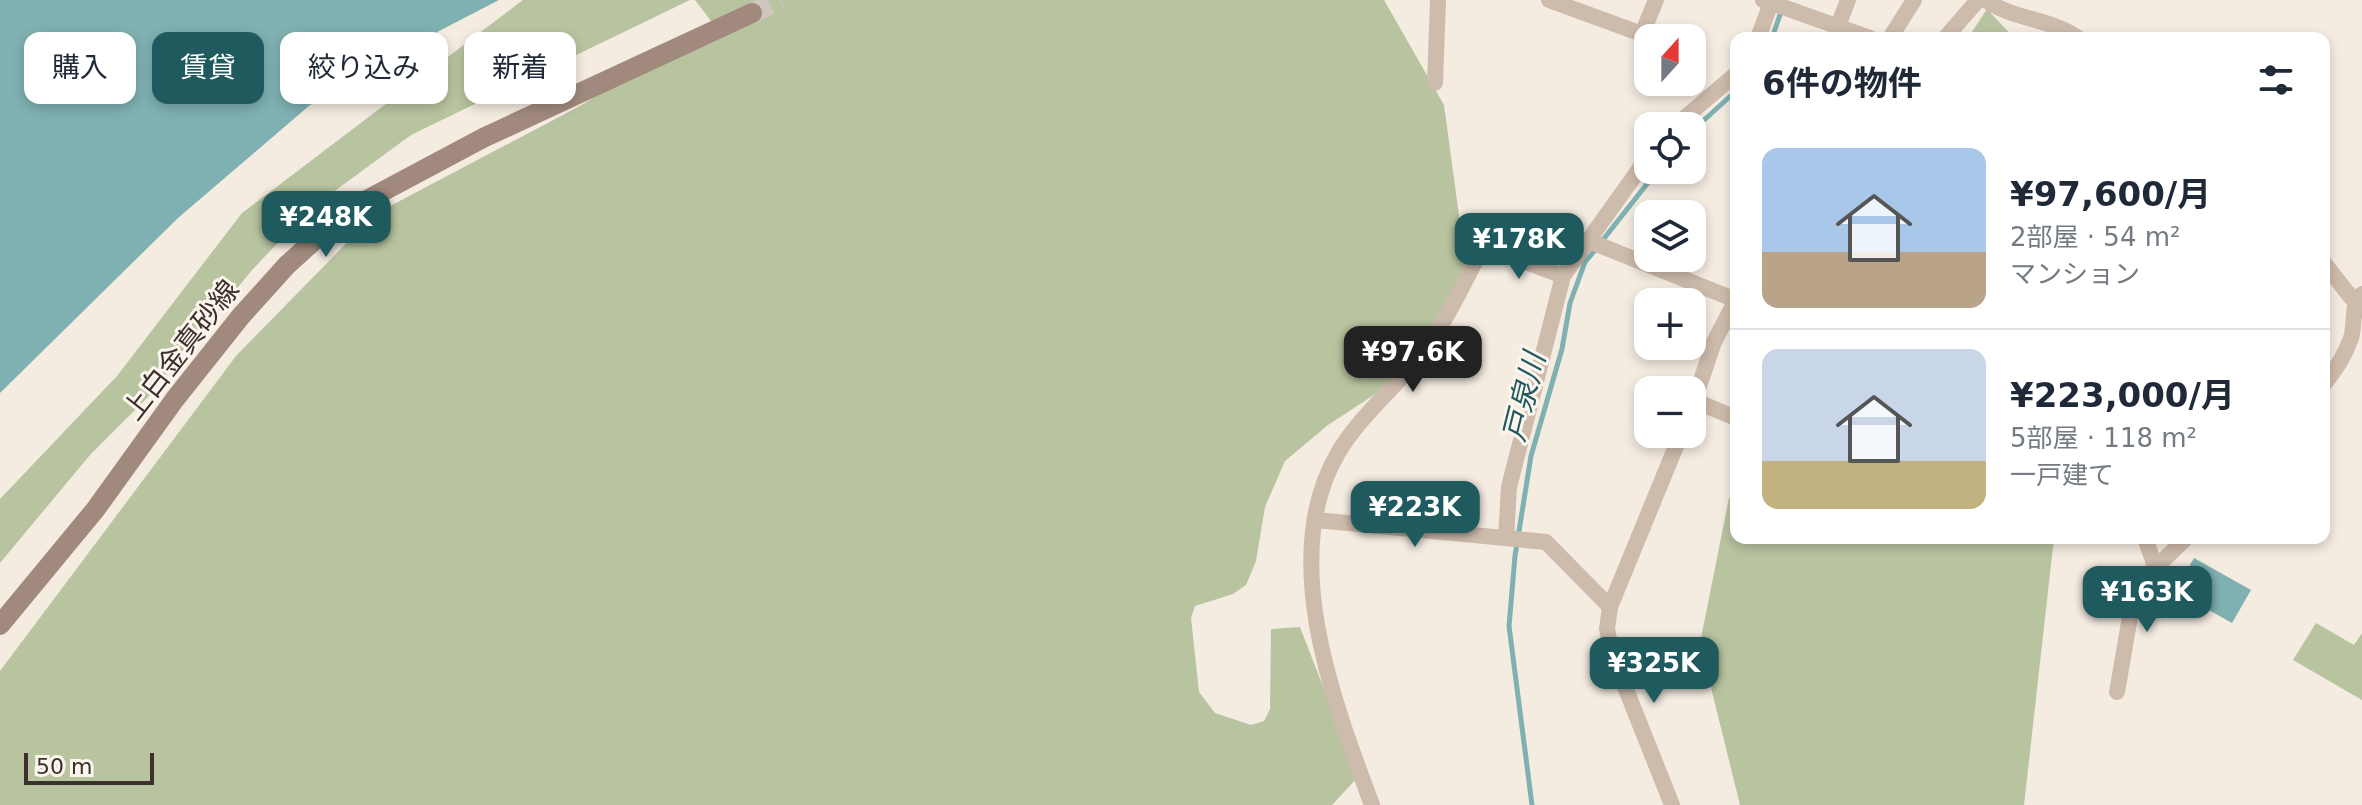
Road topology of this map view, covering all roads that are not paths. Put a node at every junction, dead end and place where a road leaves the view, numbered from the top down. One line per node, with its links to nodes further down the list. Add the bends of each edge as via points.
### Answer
1 (1438, 0): 17 (street)
2 (1549, 0): 3 (street, via 1642,34)
3 (1656, 0)
4 (1848, 0): 10 (street)
5 (1914, 0): 13 (street)
6 (1978, 0): 14 (street)
7 (1986, 0): 15 (street, via 1998,9)
8 (1776, 5): 10 (street); 11 (street)
9 (752, 13): 37 (main road, 上白金真砂線, via 483,138 348,210 241,316 95,510)
10 (1838, 26): 12 (street)
11 (1761, 32)
12 (1854, 32)
13 (1894, 32)
14 (1950, 32)
15 (2068, 32)
16 (1730, 79): 18 (street)
17 (1435, 83)
18 (1691, 112)
19 (1634, 177): 20 (street)
20 (1589, 241): 22 (street); 23 (street)
21 (2330, 270): 24 (street)
22 (1563, 276): 31 (street, via 1500,252 1478,256 1443,325 1339,452); 32 (street, via 1509,487)
23 (1730, 298)
24 (2360, 302): 27 (street, via 2344,357)
25 (1730, 311): 26 (street)
26 (1702, 376)
27 (2330, 376)
28 (1706, 408): 29 (street)
29 (1730, 416)
30 (1675, 448): 36 (street)
31 (1316, 520): 32 (street); 39 (street, via 1312,561 1319,642)
32 (1516, 538): 36 (street, via 1546,542)
33 (2147, 544): 35 (street)
34 (2179, 544): 35 (street)
35 (2155, 566): 38 (street, via 2135,588)
36 (1610, 607): 40 (street, via 1612,654)
37 (0, 625)
38 (2117, 692)
39 (1372, 805)
40 (1672, 805)

